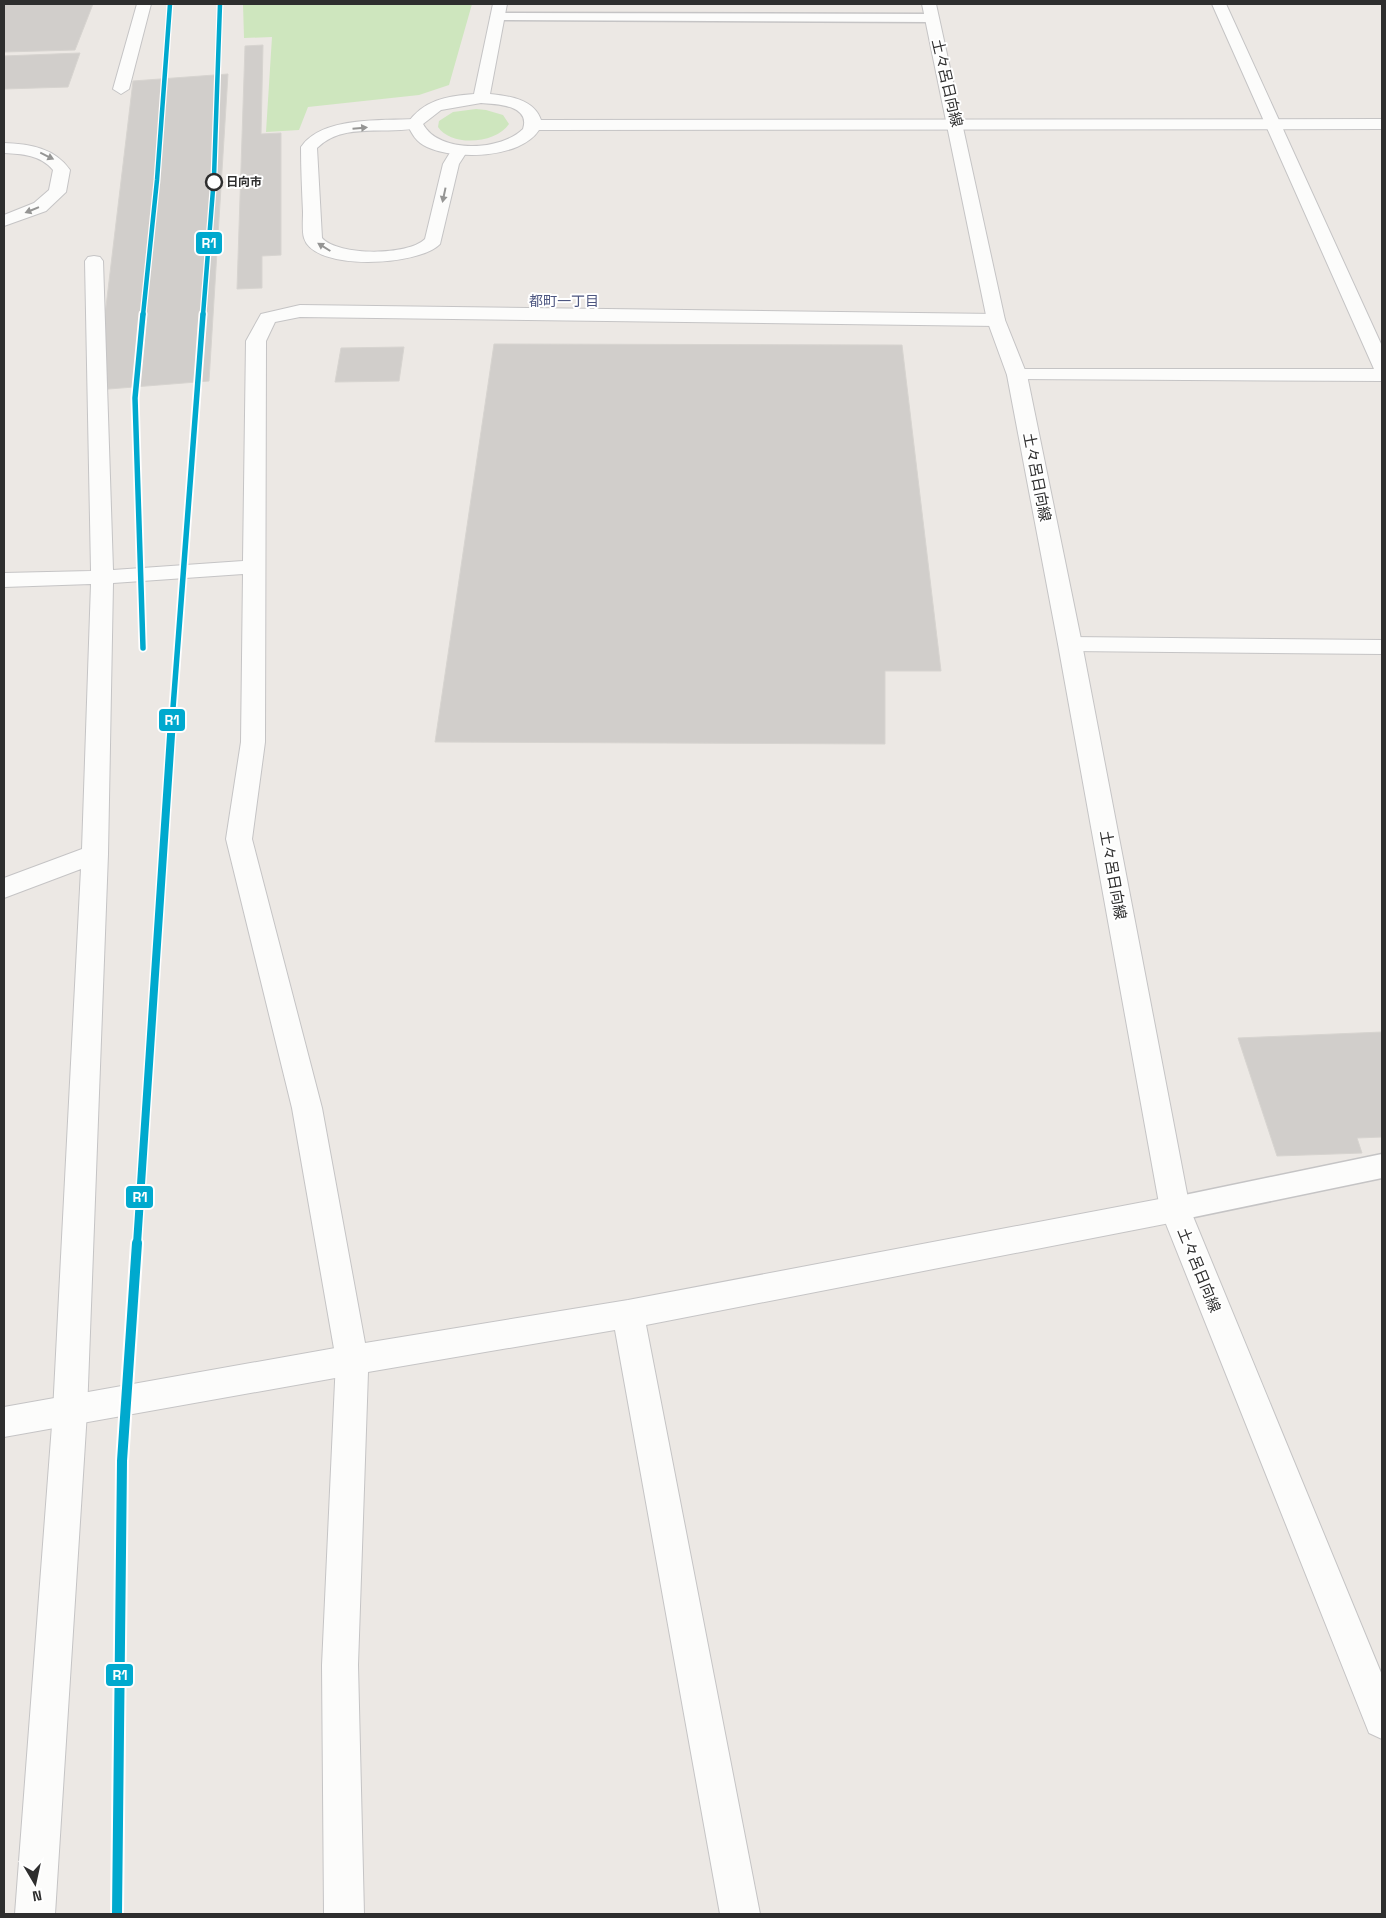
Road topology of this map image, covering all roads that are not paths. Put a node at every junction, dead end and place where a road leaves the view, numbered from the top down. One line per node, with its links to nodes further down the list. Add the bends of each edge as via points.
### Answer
1 (144, 4): 5 (street)
2 (1219, 4): 9 (street)
3 (499, 10): 4 (lane); 6 (street)
4 (930, 11): 8 (street, 土々呂日向線)
5 (120, 89)
6 (481, 98): 7 (street, via 444,103 420,116); 11 (street, via 520,106 533,117)
7 (415, 124): 13 (street, via 417,133 426,141); 13 (street, one-way to 7, via 450,164 434,240 425,249 409,254 378,255 340,254 323,249 313,239 309,147 315,138 331,131)
8 (956, 124): 9 (street); 11 (street); 16 (street, 土々呂日向線)
9 (1273, 124): 10 (street); 17 (street)
10 (1382, 124)
11 (534, 125): 13 (street, via 521,139 508,144)
12 (4, 148): 14 (street, one-way to 14, via 40,152 55,160 62,170 57,192 40,207)
13 (460, 150)
14 (4, 221)
15 (94, 262): 21 (street)
16 (996, 320): 18 (street, 土々呂日向線); 20 (street, via 300,311 268,318 256,341)
17 (1382, 367)
18 (1017, 375): 19 (street); 23 (street, 土々呂日向線)
19 (1382, 375)
20 (254, 568): 21 (street); 30 (street, via 253,742 239,839 307,1108)
21 (102, 577): 22 (street); 25 (street)
22 (4, 580)
23 (1070, 644): 24 (street); 28 (street, 土々呂日向線)
24 (1382, 647)
25 (95, 854): 26 (street); 31 (street)
26 (4, 888)
27 (1382, 1166): 28 (lane)
28 (1175, 1209): 29 (street); 33 (street, 土々呂日向線)
29 (628, 1314): 30 (street); 36 (street)
30 (352, 1360): 31 (street); 35 (street, via 340,1665)
31 (70, 1412): 32 (street); 34 (street)
32 (4, 1422)
33 (1382, 1720)
34 (35, 1914)
35 (344, 1914)
36 (740, 1914)

